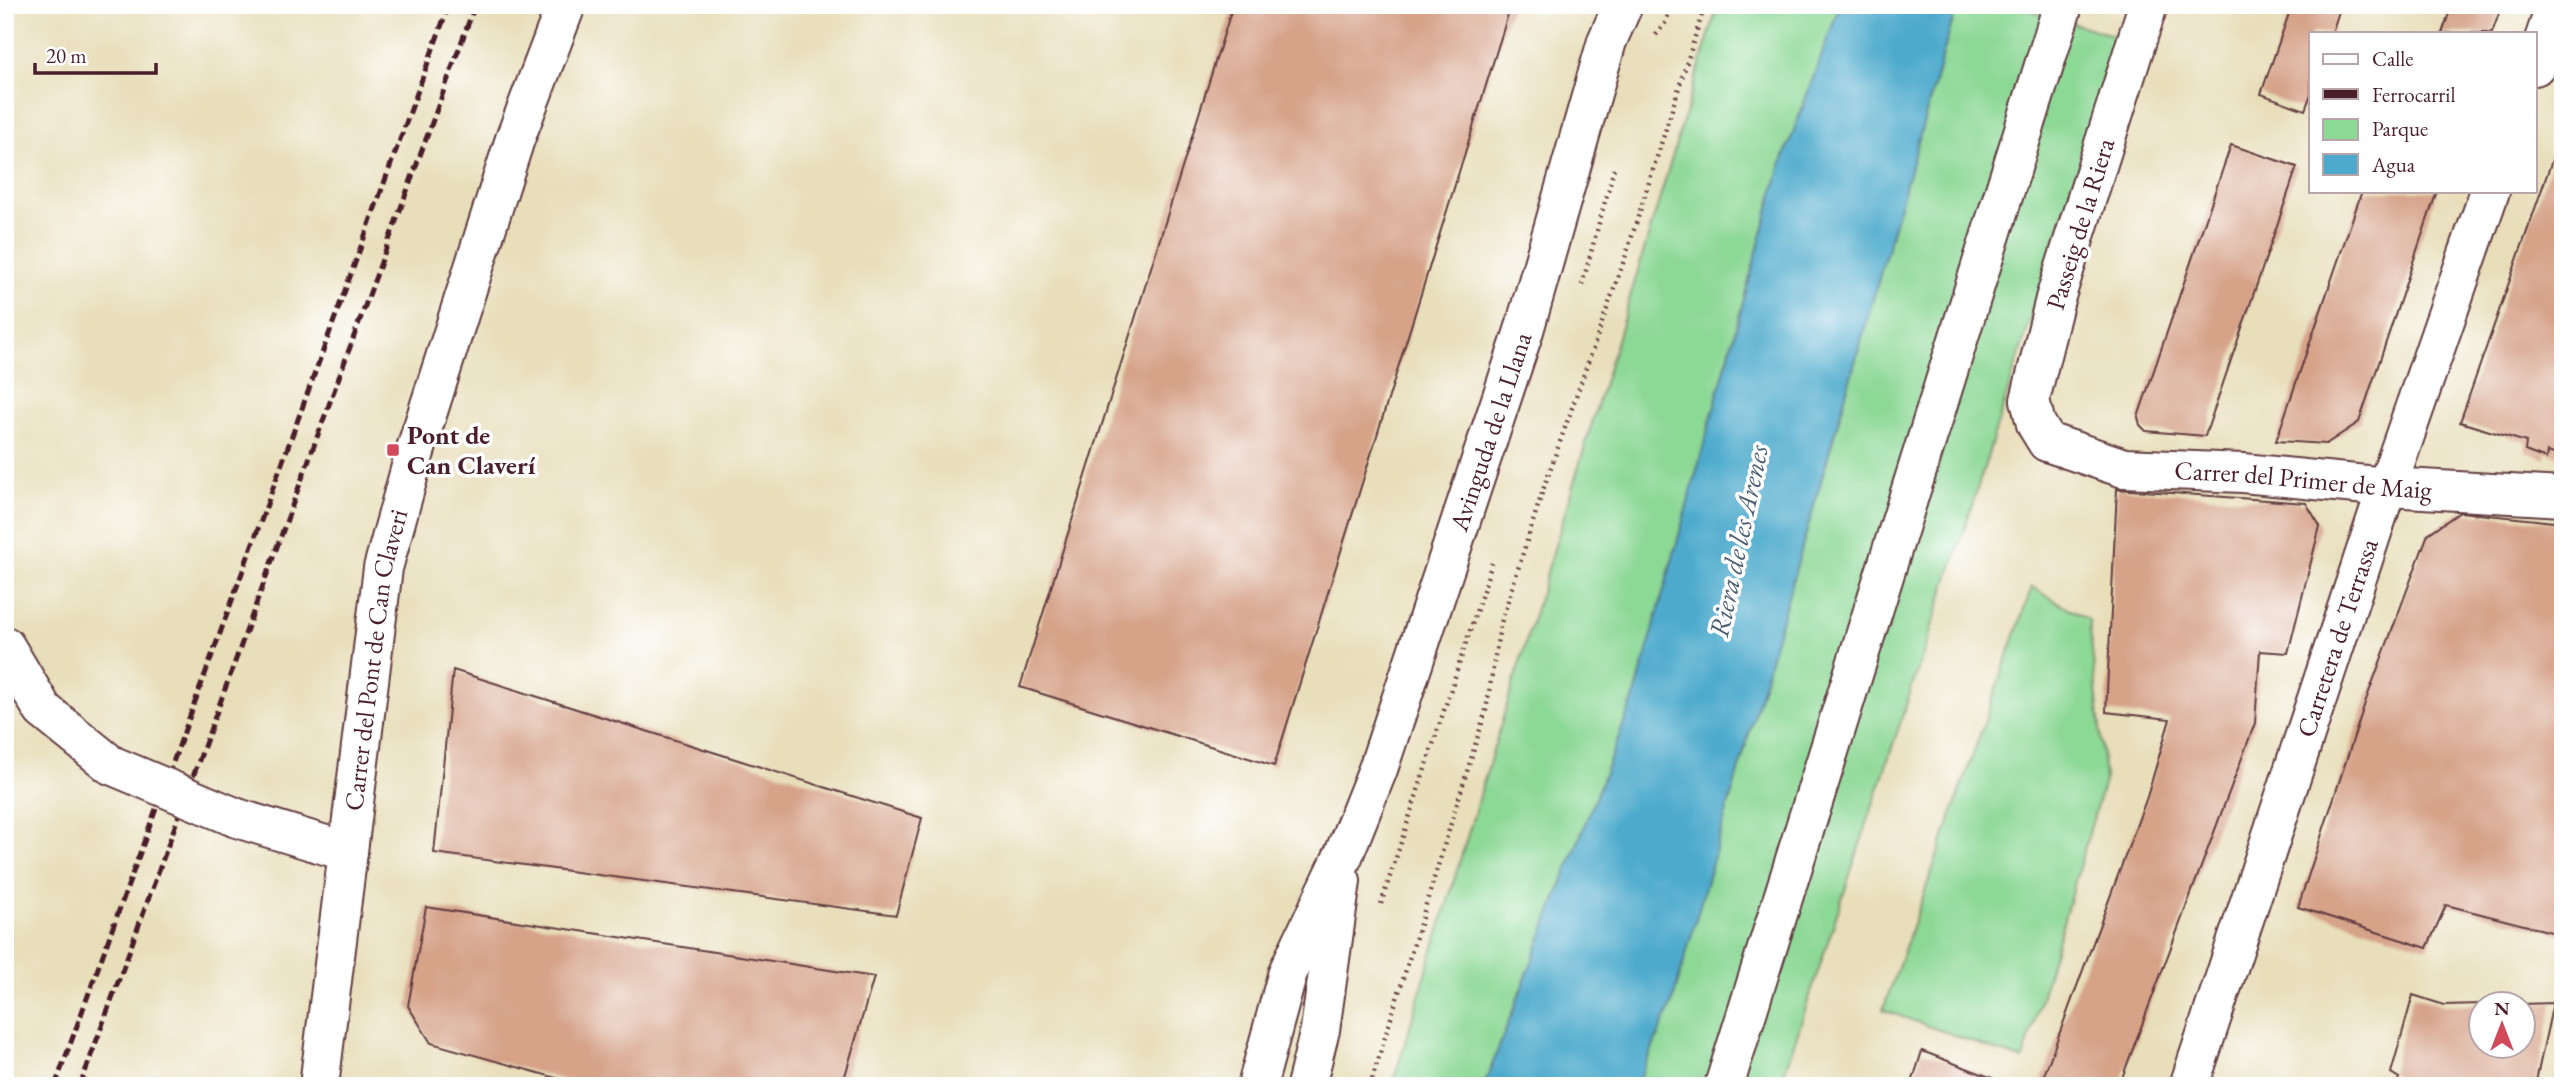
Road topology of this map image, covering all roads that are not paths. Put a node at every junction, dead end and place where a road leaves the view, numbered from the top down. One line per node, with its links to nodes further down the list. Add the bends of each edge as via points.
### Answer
1 (566, 5): 12 (street, Carrer del Pont de Can Claveri, via 515,139 415,452 383,568)
2 (1623, 5): 13 (street, Avinguda de la Llana, via 1607,41 1524,334 1378,769)
3 (2063, 5): 17 (street)
4 (2148, 5): 8 (street, Passeig de la Riera, via 2055,299 2030,400)
5 (2556, 5): 6 (street)
6 (2536, 63)
7 (2490, 192): 9 (street, Carretera de Terrassa)
8 (2047, 442): 9 (street, Carrer del Primer de Maig, via 2124,468 2243,473)
9 (2387, 487): 10 (street, Carrer del Primer de Maig); 18 (street, Carretera de Terrassa)
10 (2563, 497)
11 (5, 646): 12 (street, bridge, via 43,710 111,765 237,818)
12 (348, 852): 14 (street, Carrer del Pont de Can Claveri)
13 (1343, 853): 15 (street, Avinguda de la Llana, via 1288,972); 16 (street, Avinguda de la Llana, via 1322,1017)
14 (319, 1086)
15 (1257, 1086)
16 (1306, 1086)
17 (1724, 1086)
18 (2189, 1086)

